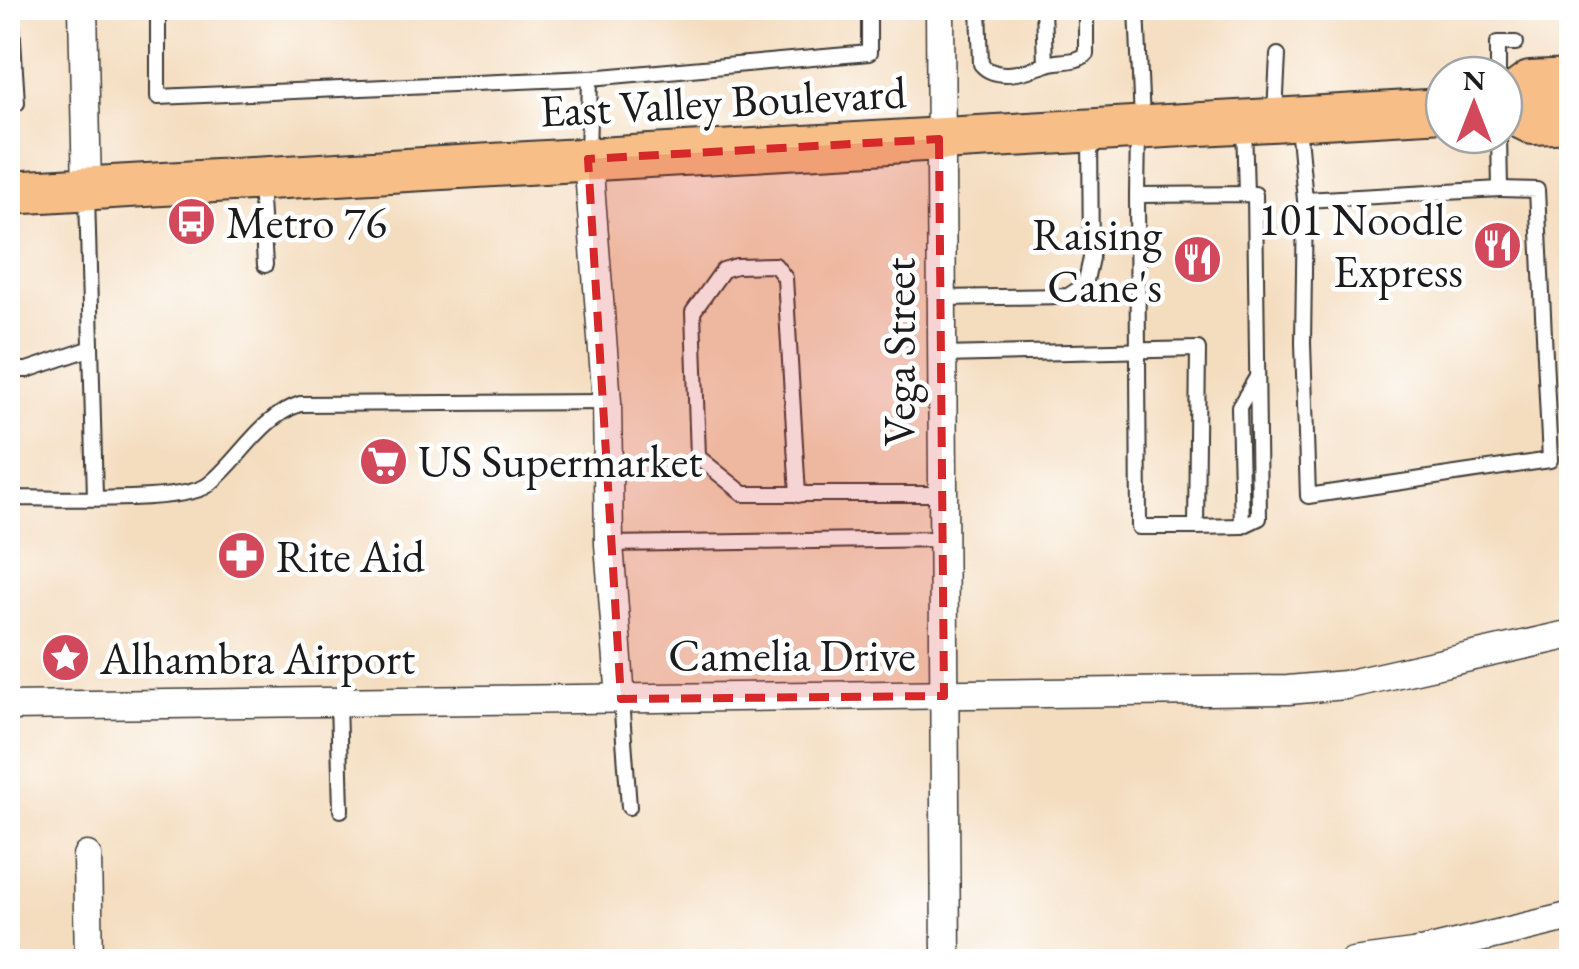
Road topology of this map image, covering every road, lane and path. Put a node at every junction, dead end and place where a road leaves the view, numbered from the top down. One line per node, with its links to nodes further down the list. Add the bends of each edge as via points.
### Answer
1 (11, 8): 17 (lane, via 17,103)
2 (83, 8): 28 (street)
3 (158, 8): 14 (lane, via 158,97)
4 (869, 8): 14 (lane, via 869,53)
5 (940, 8): 24 (street, Vega Street)
6 (979, 8): 13 (lane, via 986,70 1039,70)
7 (1043, 8): 13 (lane)
8 (1086, 8): 13 (lane, via 1086,54)
9 (1137, 8): 22 (lane)
10 (1516, 43): 12 (lane, via 1498,44)
11 (1278, 54): 20 (lane)
12 (1498, 55)
13 (1045, 64)
14 (590, 78): 26 (lane)
15 (1572, 81): 16 (main road)
16 (1524, 89)
17 (8, 105)
18 (1424, 111): 20 (main road, East Valley Boulevard)
19 (1524, 118): 21 (main road)
20 (1272, 121): 22 (main road, East Valley Boulevard); 31 (lane); 33 (lane)
21 (1572, 121)
22 (1140, 127): 23 (main road, East Valley Boulevard); 32 (lane)
23 (1090, 130): 24 (main road, East Valley Boulevard); 35 (lane, via 1090,258 1078,293)
24 (939, 139): 26 (main road, East Valley Boulevard); 35 (street, Vega Street)
25 (1499, 155): 29 (lane)
26 (588, 159): 27 (main road, East Valley Boulevard); 40 (street)
27 (260, 178): 28 (main road, East Valley Boulevard); 34 (lane)
28 (87, 188): 30 (main road, East Valley Boulevard); 36 (lane)
29 (1500, 189): 33 (lane); 33 (lane, via 1538,190 1550,460 1308,496)
30 (8, 194)
31 (1246, 194): 32 (lane); 45 (lane, via 1254,194 1259,518 1242,526)
32 (1138, 195): 37 (lane)
33 (1306, 200)
34 (266, 265)
35 (941, 298): 38 (street, Vega Street)
36 (88, 349): 39 (lane); 43 (lane)
37 (1138, 350): 38 (lane); 45 (lane, via 1198,348); 45 (lane, via 1139,528)
38 (942, 355): 41 (street, Vega Street)
39 (8, 370)
40 (606, 402): 43 (lane, via 300,404 271,420 204,488); 47 (street)
41 (942, 494): 42 (lane); 46 (street, Vega Street)
42 (798, 495): 42 (lane, via 785,278 775,264 736,266 723,270 693,312 698,457 744,494)
43 (95, 497): 44 (lane)
44 (8, 498)
45 (1203, 527)
46 (943, 538): 47 (lane); 49 (street, Vega Street)
47 (609, 544): 50 (street)
48 (1572, 634): 49 (street, Camelia Drive, via 1326,687)
49 (944, 696): 50 (street, Camelia Drive); 58 (street, Vega Street)
50 (621, 698): 51 (street, Camelia Drive); 53 (lane)
51 (338, 702): 52 (street, Camelia Drive); 54 (lane)
52 (8, 706)
53 (629, 808)
54 (340, 810)
55 (87, 856): 57 (street)
56 (1572, 916): 59 (street)
57 (90, 962)
58 (946, 962)
59 (1353, 962)

